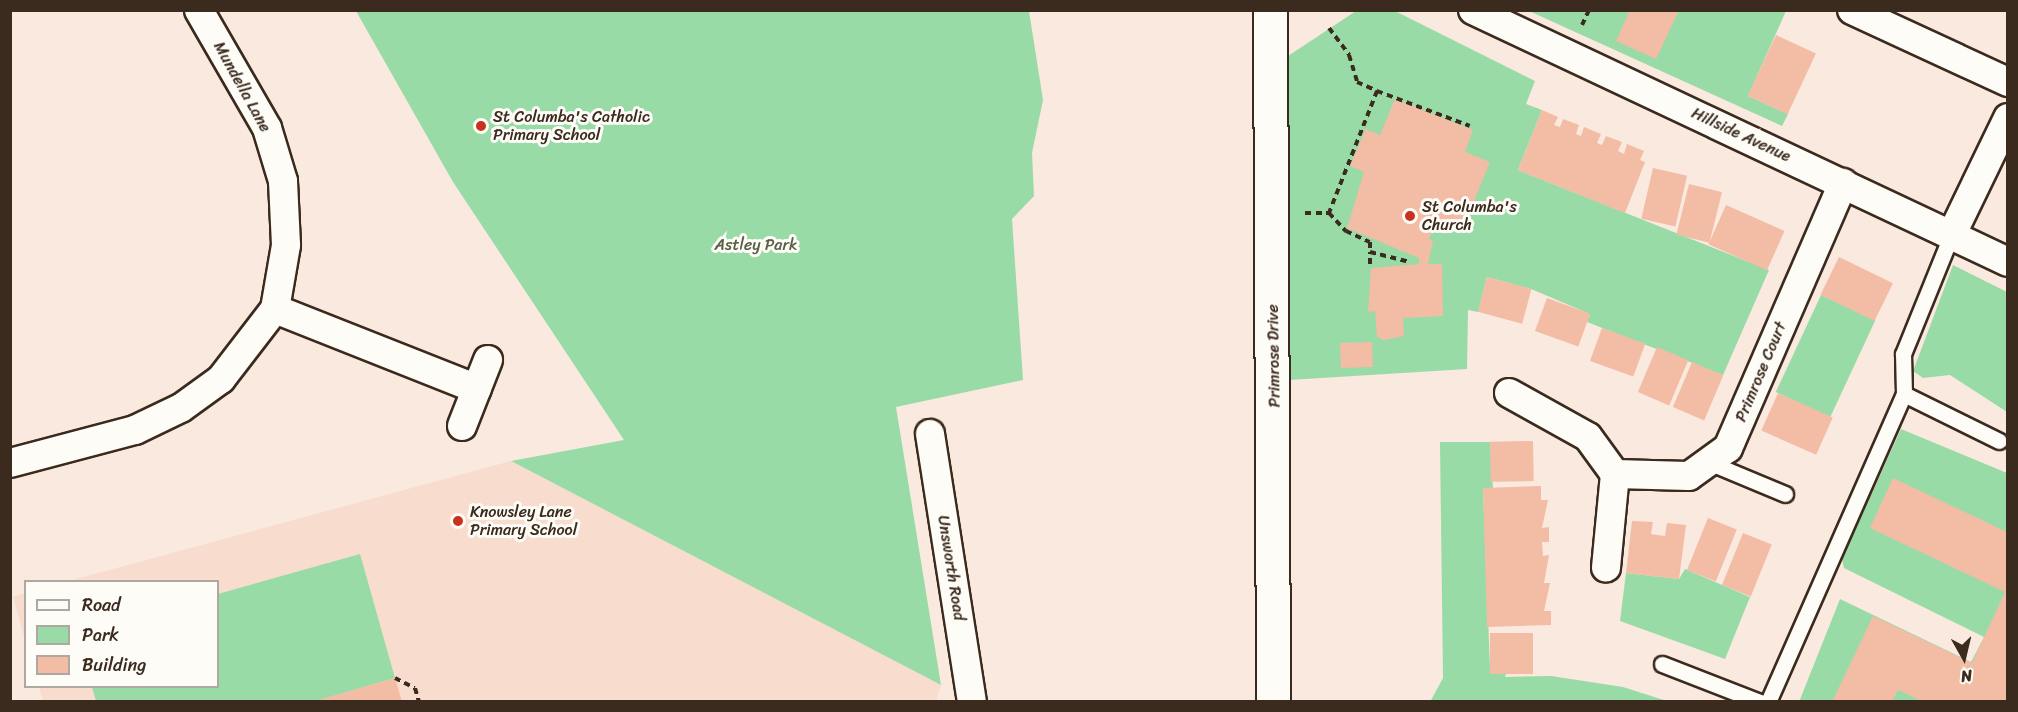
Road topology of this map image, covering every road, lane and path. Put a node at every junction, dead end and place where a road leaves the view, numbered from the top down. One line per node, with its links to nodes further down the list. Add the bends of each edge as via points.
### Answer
1 (199, 10): 18 (street, Mundella Lane, via 267,128 283,181 286,245)
2 (1270, 10): 35 (street, Primrose Drive)
3 (1473, 10): 10 (street, Hillside Avenue)
4 (1852, 10): 6 (street)
5 (1329, 28): 7 (path, via 1349,55 1357,82)
6 (2007, 82)
7 (1377, 91): 9 (path); 12 (path)
8 (2007, 118): 13 (street)
9 (1470, 126)
10 (1843, 183): 13 (street, Hillside Avenue); 27 (street, Primrose Court, via 1728,448)
11 (1299, 213): 12 (path)
12 (1329, 213): 14 (path, via 1346,231 1370,242)
13 (1951, 236): 16 (street, Hillside Avenue); 22 (lane, via 1902,354)
14 (1370, 252): 15 (path); 17 (path)
15 (1407, 261)
16 (2007, 262)
17 (1370, 264)
18 (275, 309): 20 (street); 26 (street, Mundella Lane, via 221,379 181,408 135,430)
19 (488, 360): 20 (street)
20 (477, 389): 23 (street)
21 (1509, 393): 28 (street, via 1588,437)
22 (1904, 394): 25 (lane); 37 (lane)
23 (462, 426)
24 (930, 434): 34 (street, Unsworth Road)
25 (1999, 441)
26 (10, 463)
27 (1713, 464): 28 (street, Primrose Court, via 1689,476); 29 (lane)
28 (1615, 474): 30 (street)
29 (1785, 494)
30 (1606, 567)
31 (1662, 664): 36 (lane)
32 (395, 678): 33 (path, via 415,688)
33 (419, 702)
34 (972, 702)
35 (1273, 702)
36 (1760, 702)
37 (1768, 702)

